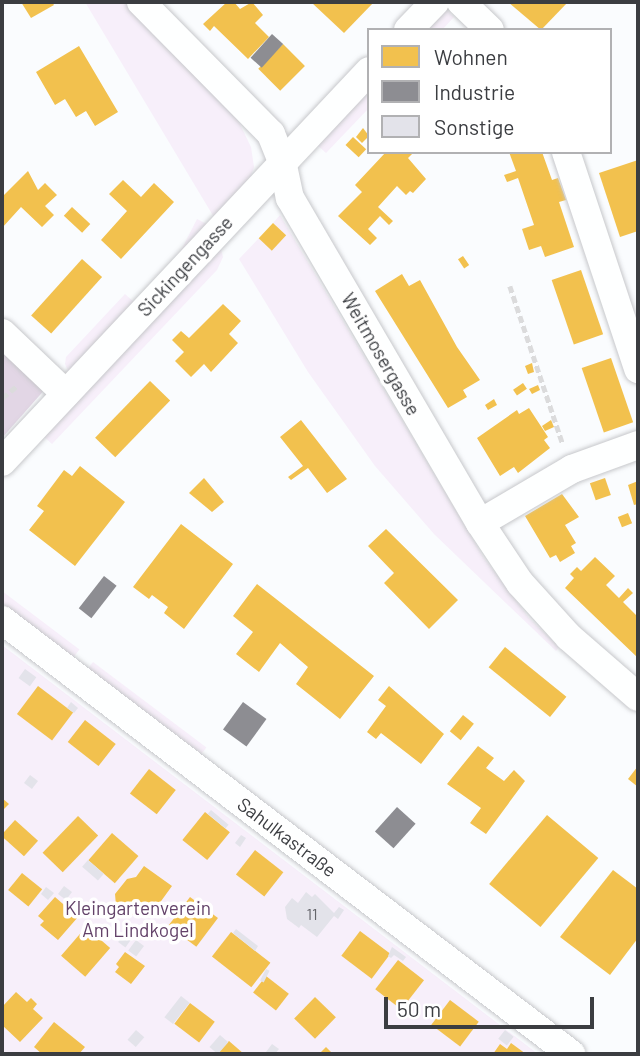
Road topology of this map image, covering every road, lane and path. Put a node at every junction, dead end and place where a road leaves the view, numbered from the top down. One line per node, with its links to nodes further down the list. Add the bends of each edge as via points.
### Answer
1 (141, 2): 8 (street, Weitmosergasse, via 271,134)
2 (435, 2): 4 (street)
3 (461, 2): 5 (street)
4 (410, 28)
5 (487, 28)
6 (367, 73): 8 (street, Sickingengasse)
7 (567, 154): 11 (street)
8 (282, 161): 12 (street, Sickingengasse); 16 (street, Weitmosergasse, via 290,198)
9 (510, 286): 15 (path)
10 (2, 332): 12 (street)
11 (638, 369)
12 (66, 394): 14 (street, Sickingengasse)
13 (638, 446): 15 (street)
14 (2, 463)
15 (572, 469): 16 (street)
16 (480, 523): 18 (street, Weitmosergasse, via 520,583 569,637)
17 (2, 620): 19 (street, Sahulkastraße)
18 (638, 697)
19 (571, 1054)

